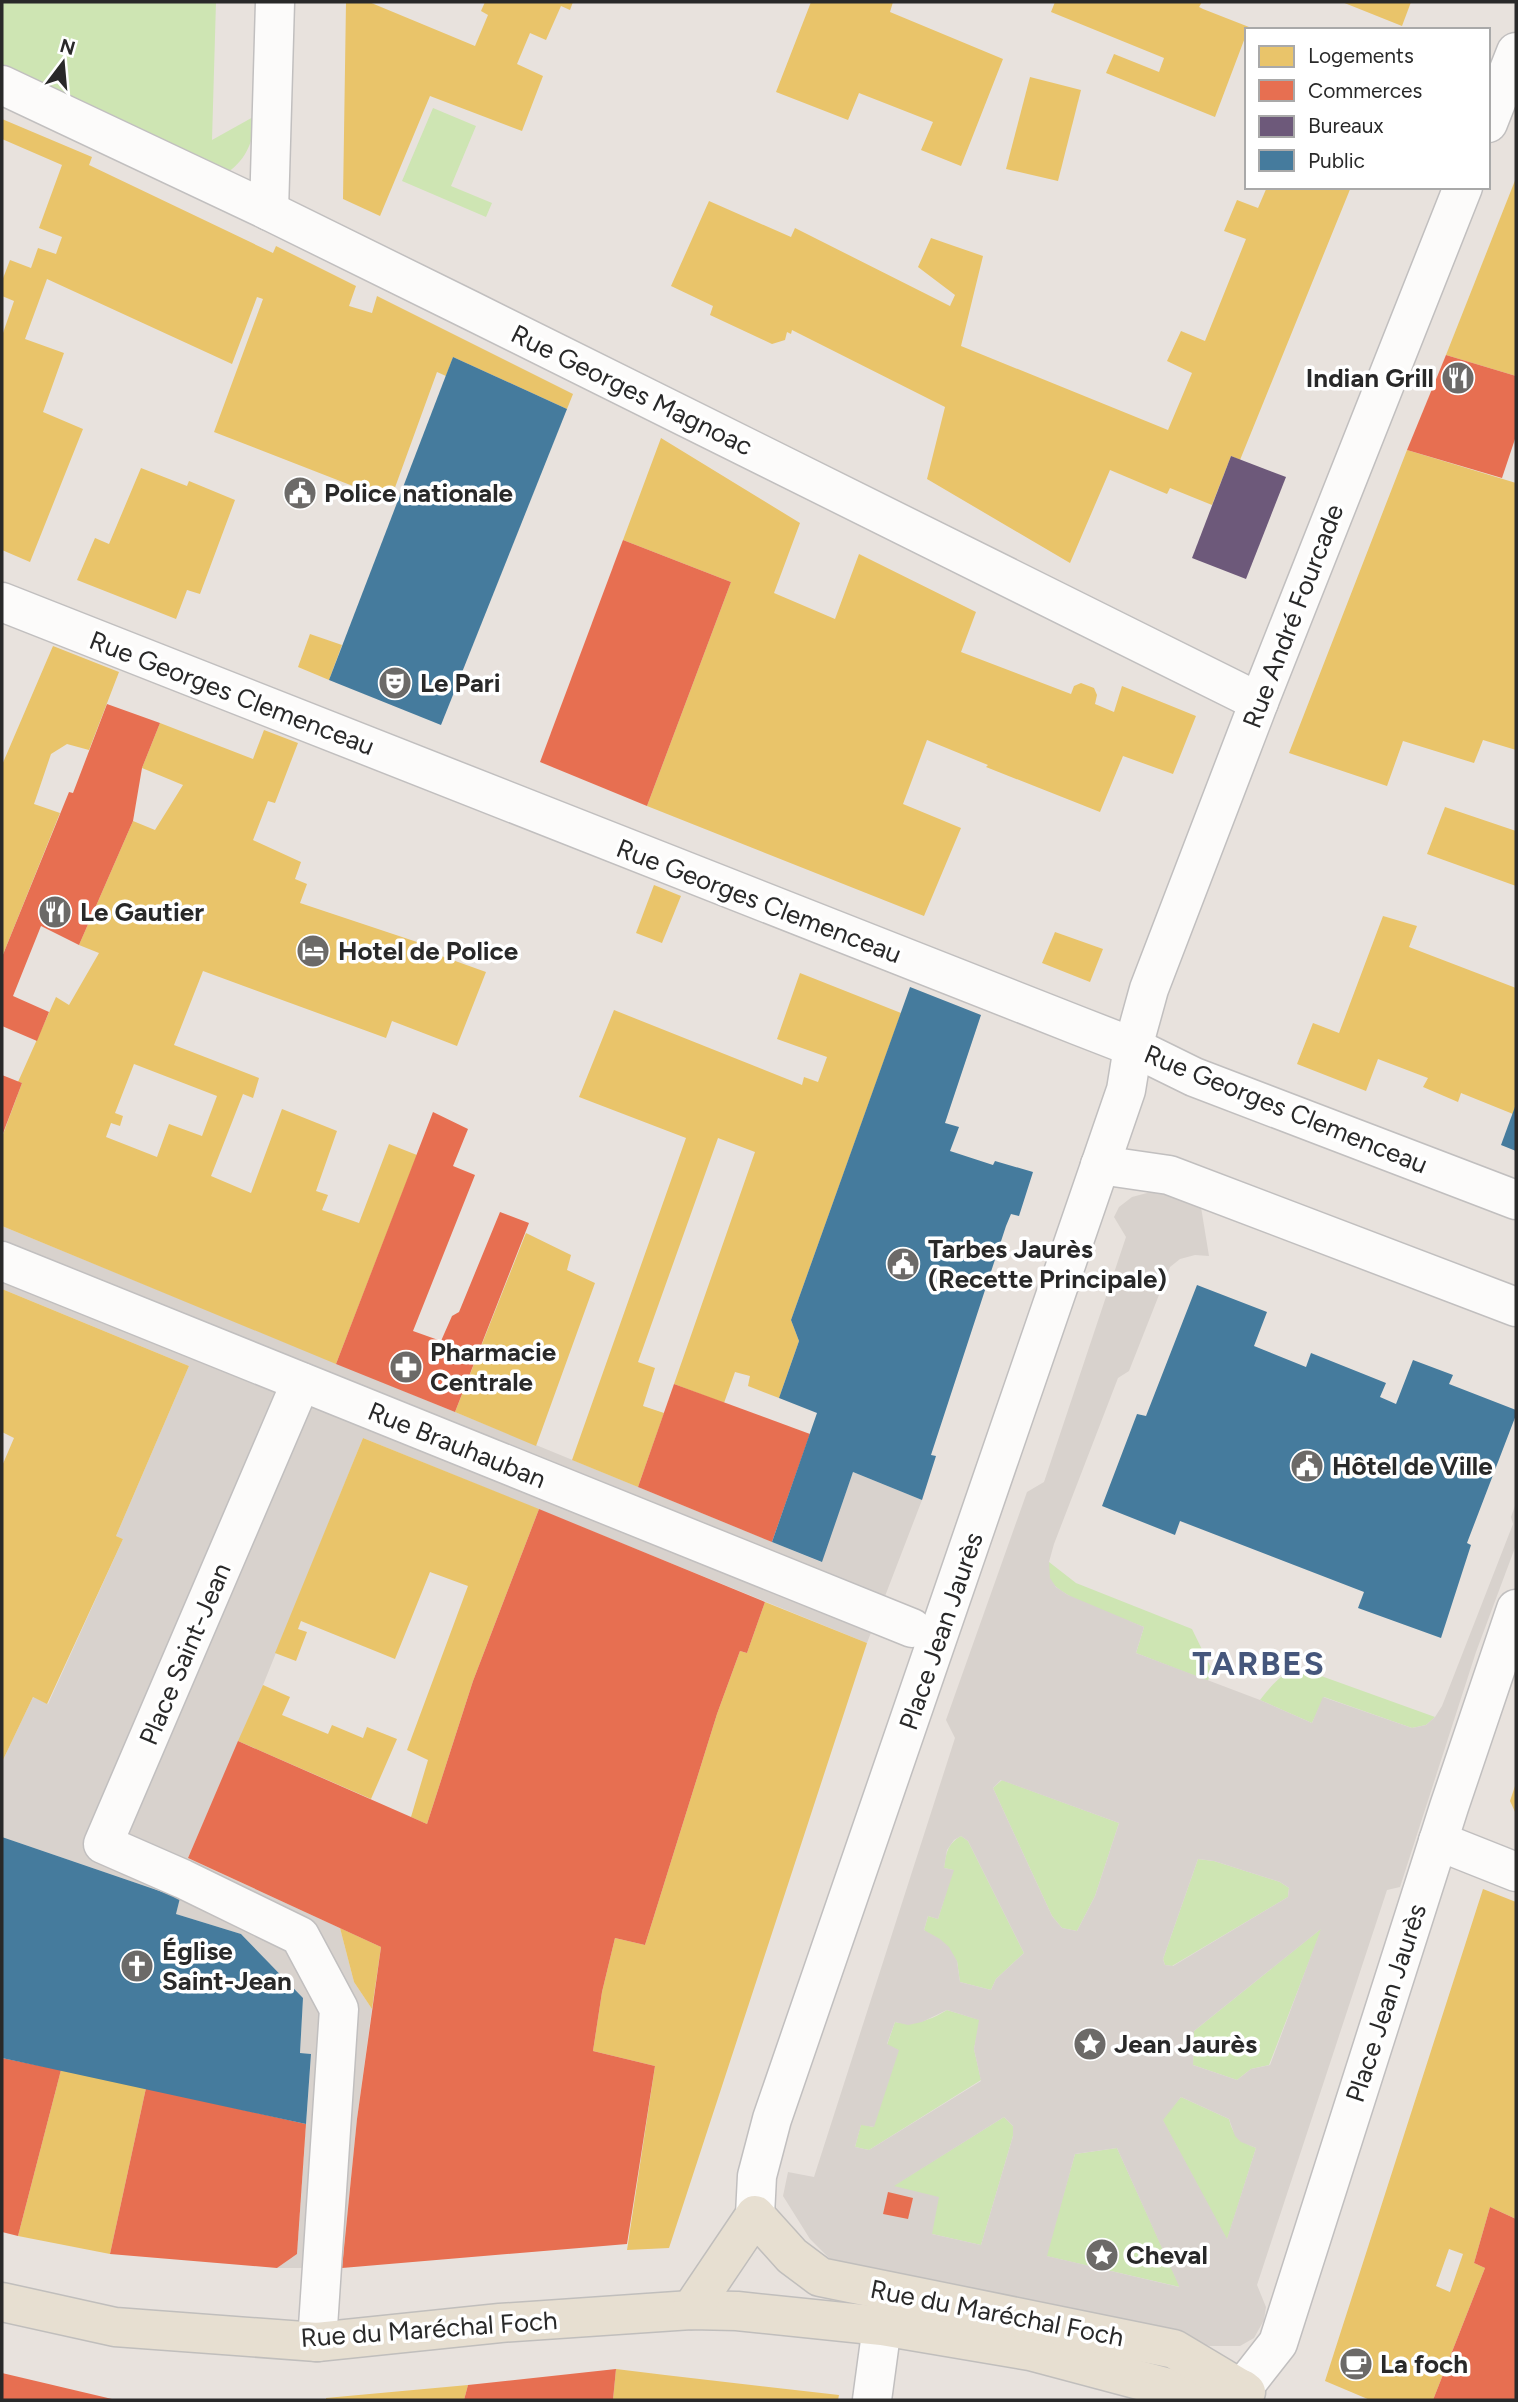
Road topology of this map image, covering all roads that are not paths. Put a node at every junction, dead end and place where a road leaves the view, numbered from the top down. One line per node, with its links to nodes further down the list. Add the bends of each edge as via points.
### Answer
1 (275, 2): 6 (street)
2 (1516, 52): 4 (street)
3 (2, 85): 6 (street, Rue Georges Magnoac)
4 (1490, 118)
5 (1462, 189): 8 (street, Rue André Fourcade)
6 (269, 211): 8 (street, Rue Georges Magnoac)
7 (2, 602): 9 (street, Rue Georges Clemenceau)
8 (1259, 702): 9 (street, Rue André Fourcade, via 1149,989)
9 (1132, 1047): 10 (street, Place Jean Jaurès, via 1126,1090); 11 (street, Rue Georges Clemenceau, via 1194,1077)
10 (1100, 1165): 13 (street, via 1169,1175); 19 (street, Place Jean Jaurès, via 772,2119 757,2176)
11 (1516, 1200)
12 (2, 1261): 14 (street, Rue Brauhauban)
13 (1516, 1307)
14 (302, 1382): 16 (street, Rue Brauhauban); 23 (street, Place Saint-Jean, via 103,1844 300,1936 339,2010)
15 (1516, 1609): 17 (street, Place Jean Jaurès)
16 (912, 1628)
17 (1438, 1841): 18 (street); 24 (street, Place Jean Jaurès, via 1278,2343)
18 (1516, 1872)
19 (755, 2215): 21 (main road); 24 (main road, Rue du Maréchal Foch, via 792,2256 820,2277 1174,2349)
20 (2, 2302): 23 (main road, Rue du Maréchal Foch, via 115,2327)
21 (691, 2310): 22 (main road, Rue du Maréchal Foch); 23 (main road, Rue du Maréchal Foch)
22 (882, 2326): 24 (main road, Rue du Maréchal Foch, via 1030,2351 1188,2393); 25 (street)
23 (317, 2342)
24 (1246, 2397)
25 (872, 2400)

